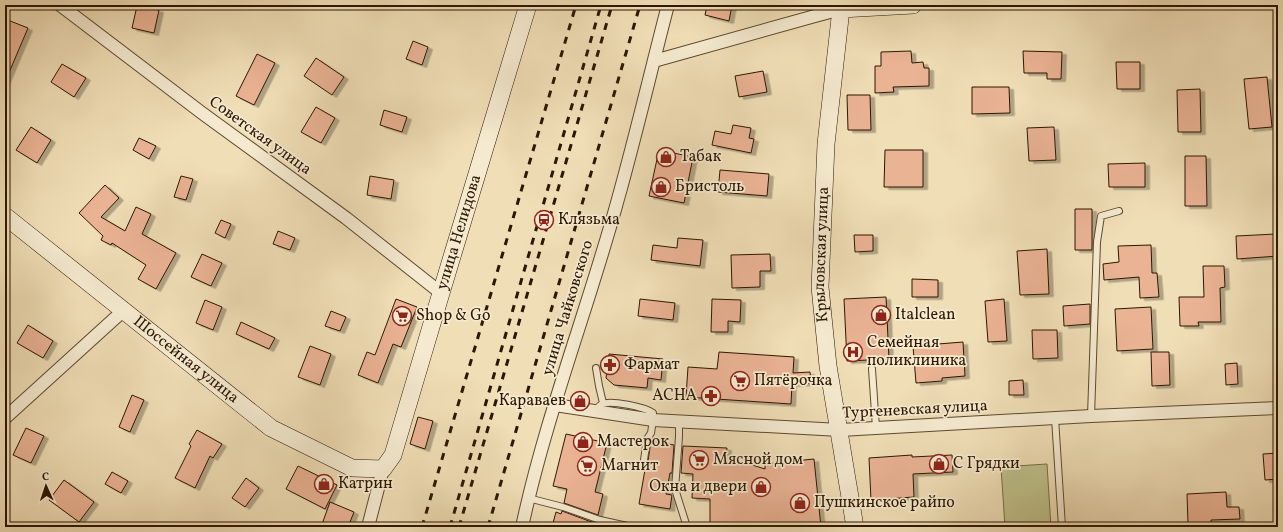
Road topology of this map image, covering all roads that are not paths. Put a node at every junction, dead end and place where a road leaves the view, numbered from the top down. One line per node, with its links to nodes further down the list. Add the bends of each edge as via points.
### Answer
1 (60, 5): 9 (street, Советская улица, via 202,114 346,218)
2 (528, 5): 9 (main road, улица Нелидова)
3 (668, 5): 6 (street, улица Чайковского)
4 (912, 5): 5 (main road)
5 (841, 7): 6 (street); 22 (main road, Крыловская улица, via 826,144 820,287 828,366)
6 (654, 61): 13 (street, улица Чайковского, via 618,199)
7 (1119, 211): 16 (lane, via 1101,216 1097,242)
8 (5, 216): 10 (main road, Шоссейная улица)
9 (441, 293): 24 (main road, улица Нелидова, via 393,455)
10 (124, 310): 17 (street); 24 (main road, Шоссейная улица, via 272,428 352,468)
11 (596, 368): 14 (lane)
12 (872, 369): 21 (lane)
13 (555, 405): 14 (street, Тургеневская улица); 25 (street, улица Чайковского)
14 (600, 407): 19 (street, Тургеневская улица)
15 (1278, 408): 16 (street, Тургеневская улица)
16 (1091, 416): 18 (street, Тургеневская улица)
17 (5, 418)
18 (1055, 418): 21 (street, Тургеневская улица); 31 (lane)
19 (653, 420): 20 (street, Тургеневская улица); 23 (lane)
20 (679, 422): 22 (street, Тургеневская улица); 29 (lane, via 674,489)
21 (876, 428): 22 (street, Тургеневская улица)
22 (840, 430): 30 (main road, Крыловская улица)
23 (644, 460)
24 (383, 469): 26 (street, улица Нелидова)
25 (528, 498): 27 (street, улица Чайковского); 28 (lane)
26 (368, 527)
27 (522, 527)
28 (632, 527)
29 (687, 527)
30 (855, 527)
31 (1062, 527)

